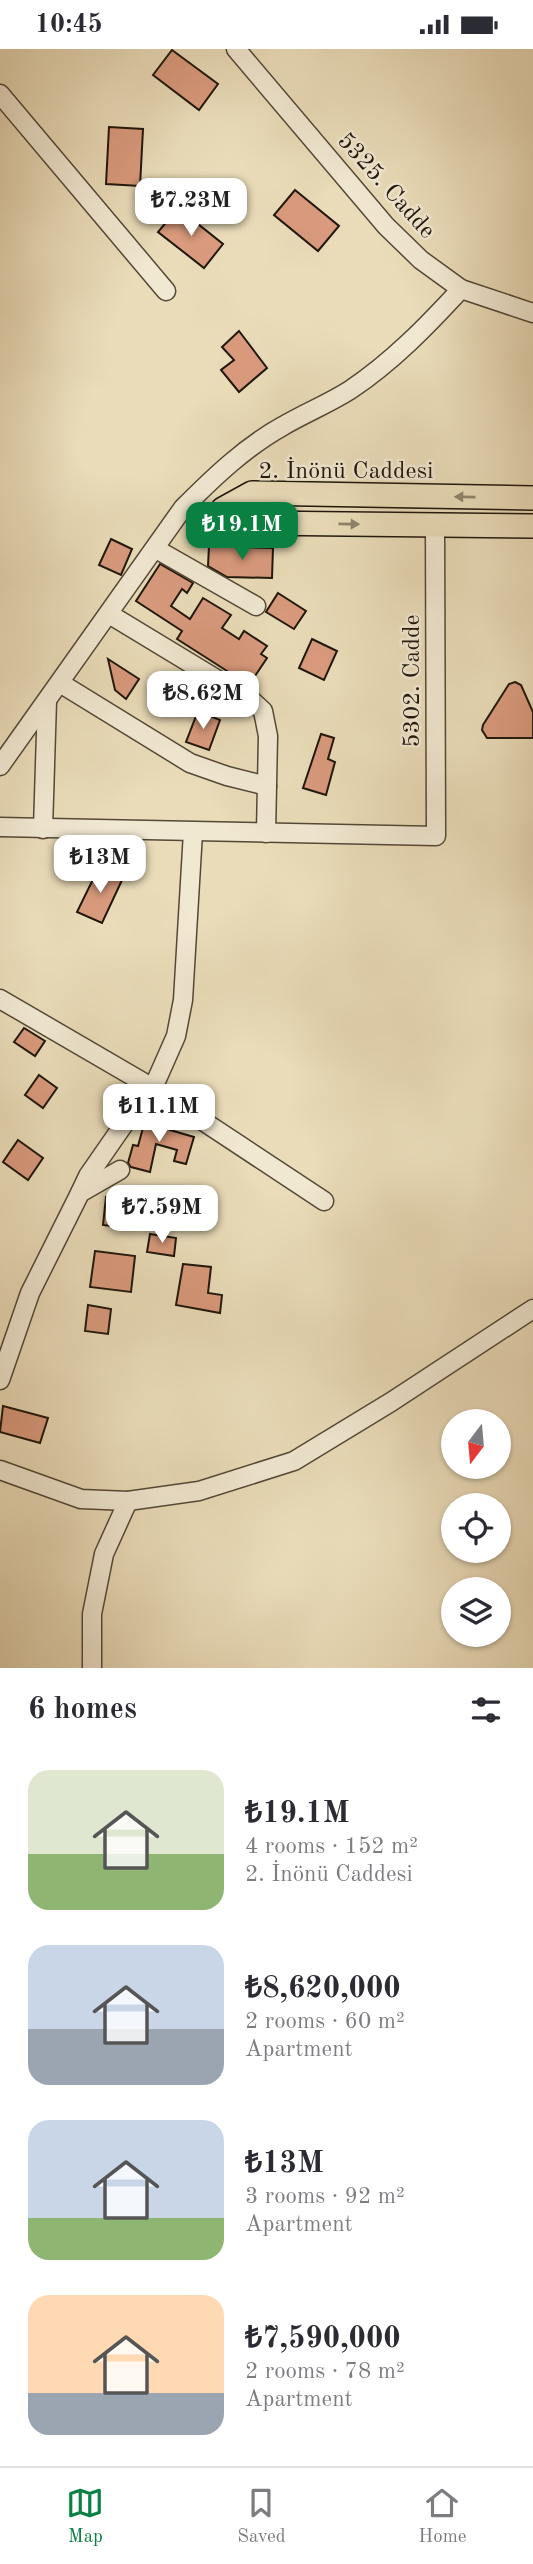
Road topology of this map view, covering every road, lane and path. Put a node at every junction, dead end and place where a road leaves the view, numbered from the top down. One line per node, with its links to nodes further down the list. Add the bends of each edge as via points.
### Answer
1 (236, 49): 3 (street, 5325. Cadde, via 386,226 421,260)
2 (0, 94): 4 (street)
3 (461, 289): 5 (street, 5325. Cadde); 10 (street, via 383,365 340,396 260,440 211,479 183,508)
4 (166, 291)
5 (533, 313)
6 (434, 496): 7 (main road, 2. İnönü Caddesi, one-way to 6); 8 (main road); 8 (main road, 2. İnönü Caddesi, one-way to 8, via 252,493 223,509 255,523)
7 (533, 498)
8 (435, 525): 9 (main road, 2. İnönü Caddesi); 20 (street, 5302. Cadde, via 436,836)
9 (533, 526)
10 (156, 549): 11 (street); 12 (street)
11 (256, 606)
12 (108, 614): 13 (street); 16 (street, via 258,705 268,736)
13 (60, 683): 14 (street); 16 (street, via 190,763)
14 (47, 701): 15 (street); 18 (street)
15 (0, 766)
16 (267, 786): 20 (street)
17 (0, 827): 18 (street)
18 (43, 829): 19 (street)
19 (193, 832): 20 (street); 22 (street, via 181,1017)
20 (266, 833)
21 (0, 999): 22 (street)
22 (153, 1089): 24 (street, via 140,1101); 25 (street)
23 (120, 1170): 24 (street)
24 (80, 1193): 27 (street, via 30,1293)
25 (324, 1201)
26 (533, 1309): 29 (street, via 294,1461 199,1491)
27 (0, 1380)
28 (0, 1470): 29 (street, via 81,1499)
29 (128, 1501): 30 (street, via 104,1554 92,1614)
30 (92, 1668)

